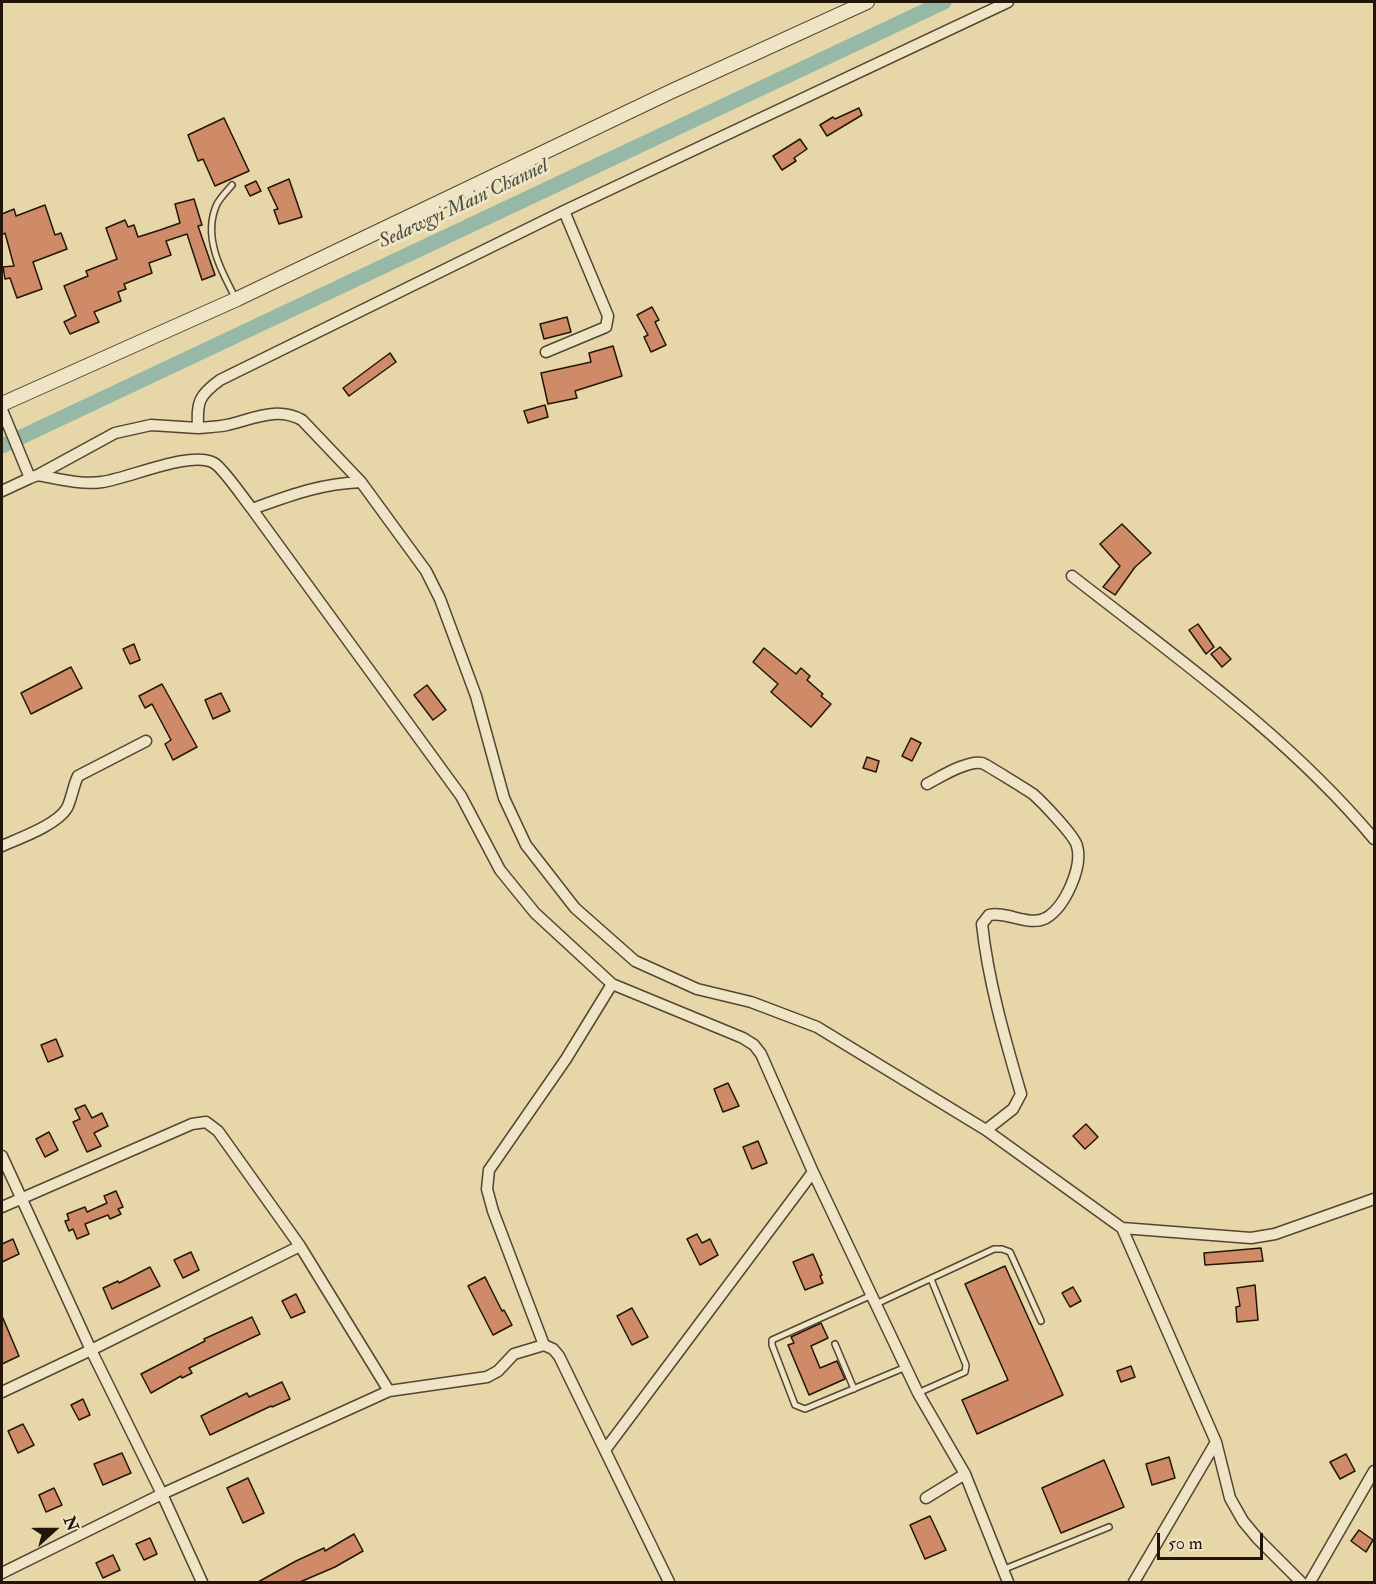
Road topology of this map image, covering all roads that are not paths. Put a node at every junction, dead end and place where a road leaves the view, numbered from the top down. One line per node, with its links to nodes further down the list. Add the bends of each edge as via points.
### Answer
1 (867, 2): 5 (street)
2 (1008, 2): 4 (street)
3 (232, 185): 5 (lane, via 217,204 213,248)
4 (564, 211): 6 (street, via 608,321 606,327); 8 (street, via 220,380 206,390 197,404)
5 (237, 300): 7 (street)
6 (546, 352)
7 (2, 410): 9 (street)
8 (198, 428): 9 (street, via 151,425 115,433); 10 (street, via 224,426 272,413 292,415 302,420)
9 (34, 476): 11 (street); 12 (street, via 100,482 200,458 215,464)
10 (361, 482): 12 (street, via 305,490); 19 (street, via 426,572 440,599 476,696 504,798 526,845 575,908 635,961 697,989 751,1002 817,1027)
11 (2, 491)
12 (252, 509): 18 (street, via 461,796 500,870 535,913)
13 (1072, 576): 16 (street, via 1288,748)
14 (146, 741): 17 (street, via 78,776 61,816)
15 (927, 784): 19 (street, via 954,770 982,763 1033,795 1077,845 1072,885 1057,910 1033,921 999,913 989,915 982,924 1003,1030 1021,1094 1013,1109)
16 (1374, 839)
17 (2, 846)
18 (612, 984): 21 (street, via 754,1045); 31 (street, via 566,1059 489,1170 487,1190 493,1211)
19 (986, 1130): 25 (street)
20 (2, 1156): 22 (street)
21 (813, 1172): 28 (street); 39 (street)
22 (20, 1198): 24 (street); 26 (street, via 192,1124 206,1122 218,1131); 32 (street)
23 (1374, 1199): 25 (street, via 1275,1234 1251,1238)
24 (2, 1207)
25 (1122, 1228): 38 (street)
26 (300, 1246): 32 (street); 35 (street)
27 (931, 1279): 28 (lane); 29 (lane, via 994,1249 1010,1252); 37 (lane, via 966,1365 965,1372)
28 (874, 1300): 33 (street); 34 (lane, via 772,1340 799,1408)
29 (1041, 1321)
30 (835, 1344): 34 (lane)
31 (544, 1345): 35 (street, via 514,1354 487,1377); 39 (street, via 558,1356)
32 (91, 1350): 36 (street); 42 (street)
33 (906, 1367): 34 (lane); 37 (street)
34 (854, 1389)
35 (389, 1391): 42 (street)
36 (2, 1392)
37 (918, 1393): 41 (street)
38 (1216, 1442): 50 (street); 51 (street, via 1230,1498 1243,1521)
39 (605, 1450): 48 (street)
40 (1374, 1471): 52 (street)
41 (965, 1474): 43 (street); 45 (street)
42 (162, 1494): 46 (street); 47 (street)
43 (926, 1498)
44 (1109, 1527): 45 (lane)
45 (1002, 1570): 49 (street)
46 (2, 1573)
47 (202, 1582)
48 (669, 1582)
49 (1008, 1582)
50 (1134, 1582)
51 (1301, 1582)
52 (1310, 1582)

